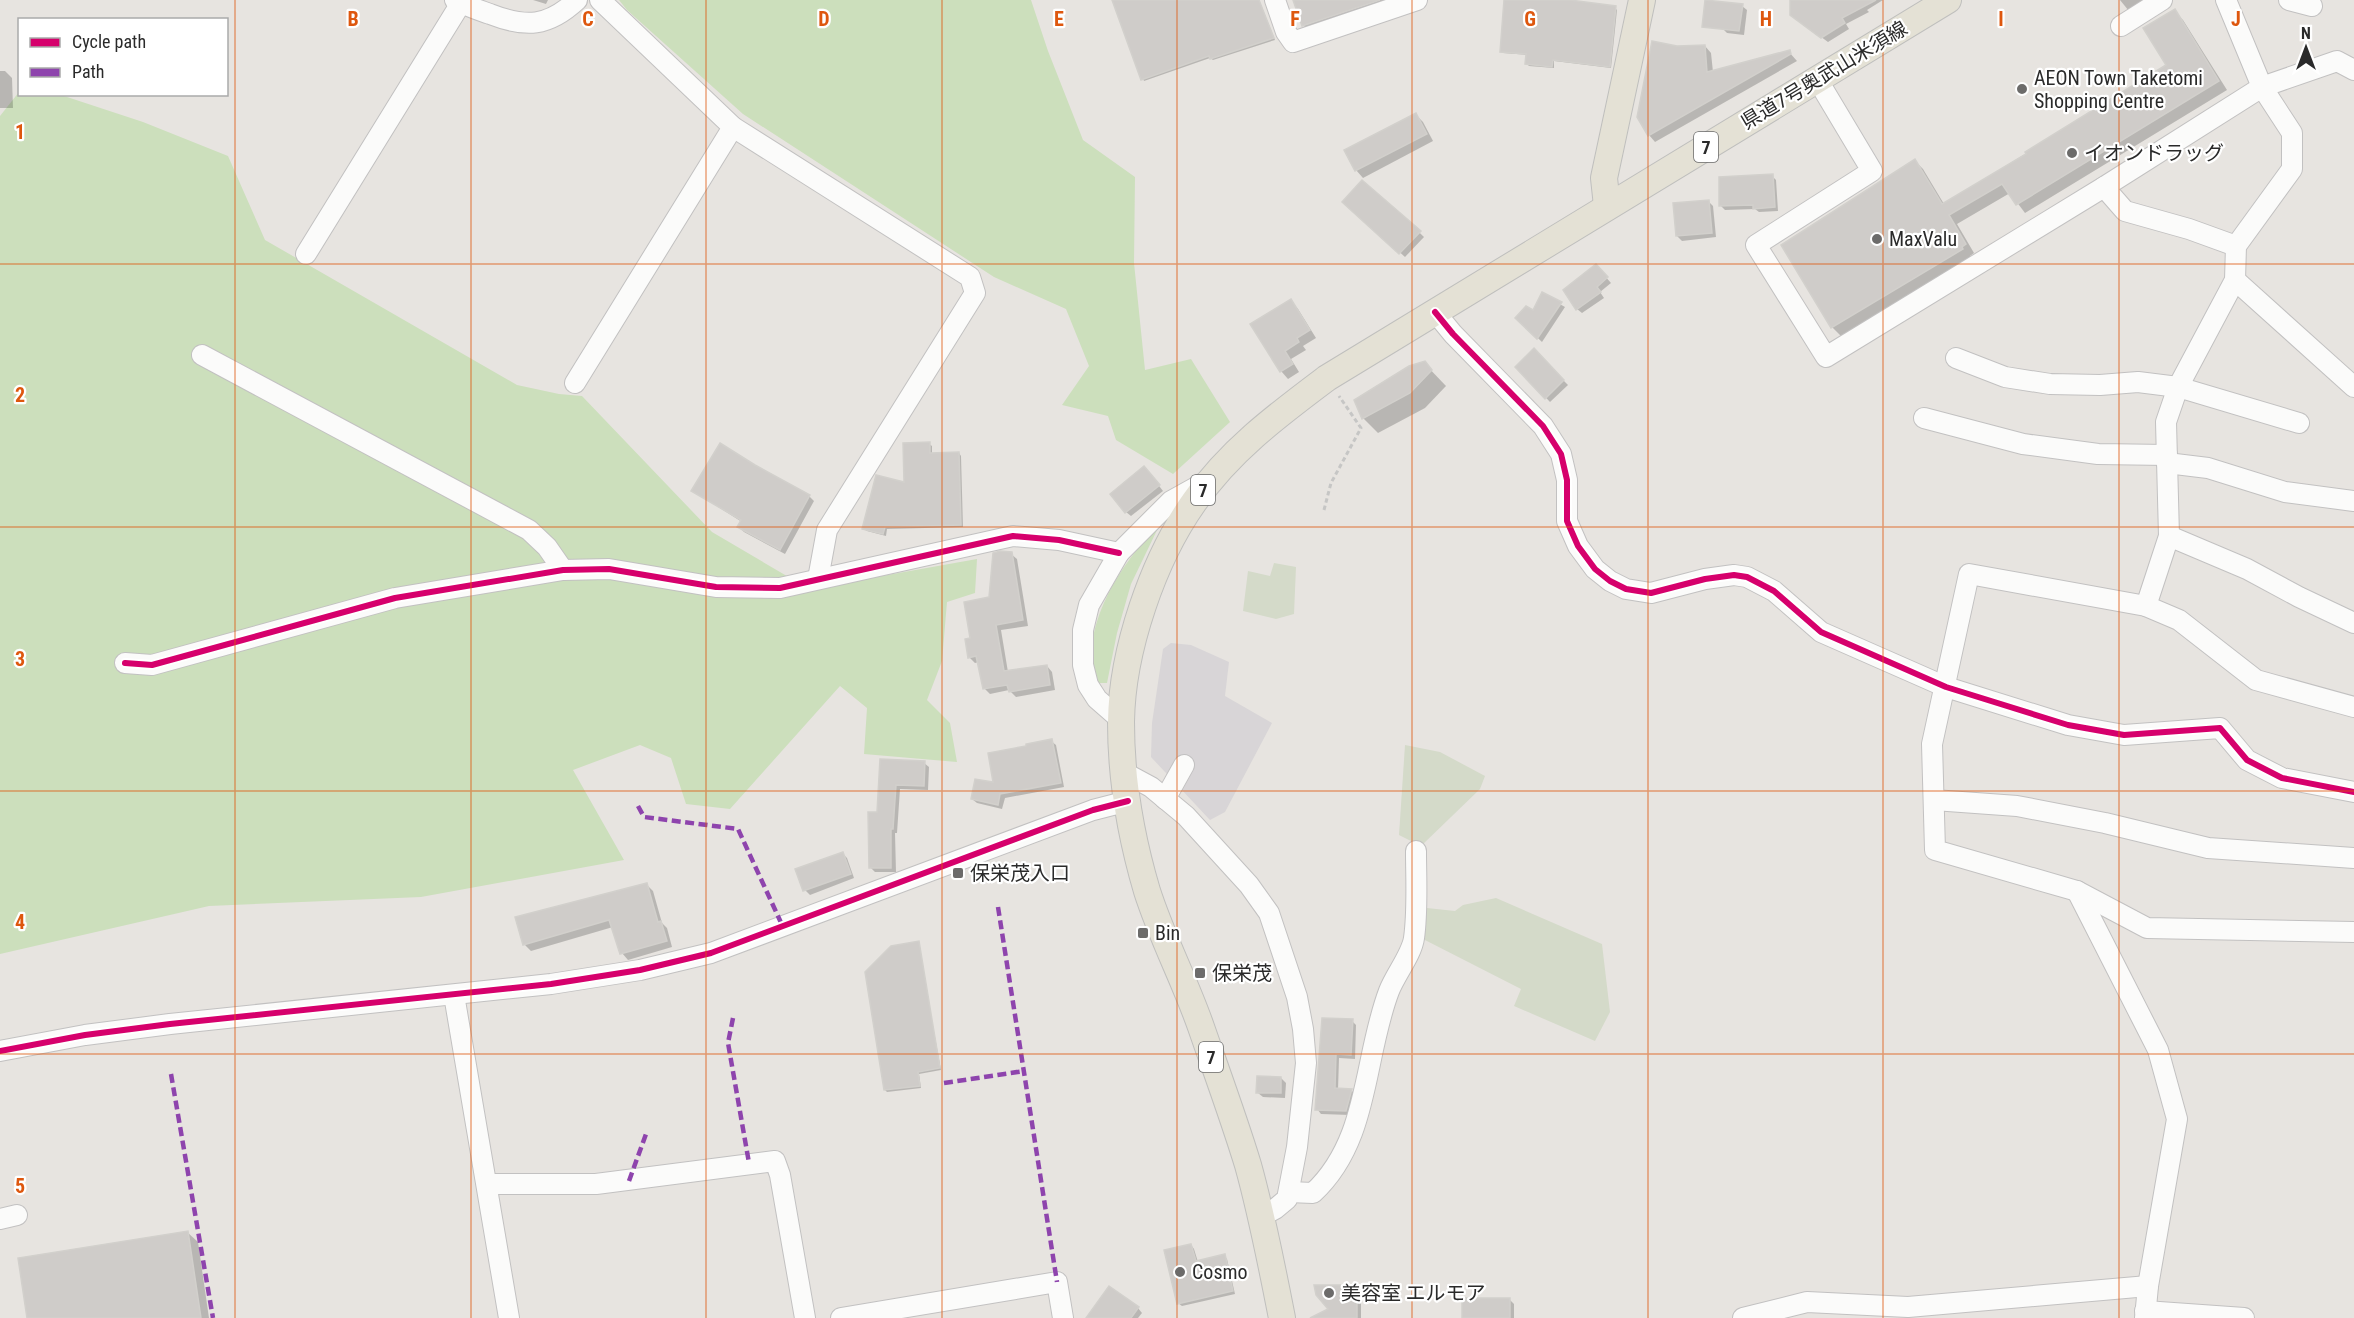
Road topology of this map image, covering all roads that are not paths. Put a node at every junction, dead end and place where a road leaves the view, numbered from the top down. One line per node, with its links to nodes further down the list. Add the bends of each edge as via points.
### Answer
1 (577, 0): 10 (street, via 562,14 536,24 514,23)
2 (600, 0): 16 (street)
3 (1275, 0): 4 (street, via 1293,42)
4 (1417, 0)
5 (1642, 0): 18 (main road, via 1604,178)
6 (1948, 0): 14 (main road, 県道7号奥武山米須線 / 7)
7 (2162, 0): 12 (street)
8 (2226, 0): 15 (street)
9 (2289, 0): 11 (street)
10 (458, 2): 20 (street)
11 (2312, 6)
12 (2121, 26)
13 (2354, 70): 15 (street, via 2337,61)
14 (1817, 80): 17 (street, via 1872,171 1756,245 1826,357); 18 (main road, 県道7号奥武山米須線 / 7)
15 (2262, 87): 17 (street); 19 (street, via 2292,133 2292,170)
16 (733, 127): 25 (street); 36 (street, via 970,277 975,293 827,530)
17 (2104, 187): 19 (street, via 2126,211)
18 (1607, 207): 22 (main road, 県道7号奥武山米須線 / 7)
19 (2236, 246): 21 (street)
20 (306, 254)
21 (2235, 280): 26 (street); 27 (street)
22 (1435, 312): 31 (main road, 県道7号奥武山米須線 / 7, via 1327,378 1242,446); 40 (street, via 1543,426 1561,454 1567,480 1567,521 1574,538 1595,569 1610,581 1626,589 1651,593 1705,579 1747,577 1774,591 1821,632)
23 (202, 355): 35 (street, via 529,530)
24 (1956, 358): 26 (street, via 2005,377 2050,384 2139,382)
25 (575, 383)
26 (2178, 387): 29 (street); 30 (street, via 2166,422)
27 (2354, 387)
28 (1924, 418): 30 (street, via 2023,444)
29 (2299, 423)
30 (2167, 459): 32 (street, via 2285,492); 33 (street)
31 (1215, 476): 34 (street, via 1171,501); 42 (main road, 県道7号奥武山米須線 / 7, via 1194,501 1155,573 1131,650)
32 (2354, 501)
33 (2169, 536): 37 (street); 38 (street, via 2247,568)
34 (1119, 553): 36 (street, via 1059,540 1013,536); 42 (street, via 1089,605 1082,649 1088,685 1097,699)
35 (563, 570): 36 (street, via 609,569 716,587 780,588); 39 (street, via 395,598 152,665)
36 (818, 579)
37 (2146, 606): 40 (street, via 1969,574); 41 (street, via 2179,620 2256,680)
38 (2354, 623)
39 (125, 663)
40 (1946, 687): 45 (street, via 2068,725 2124,735 2220,728 2247,760 2282,778); 47 (street, via 1932,744)
41 (2354, 707)
42 (1121, 720): 44 (main road, 県道7号奥武山米須線 / 7)
43 (1184, 765): 46 (street)
44 (1125, 773): 46 (street); 48 (main road, 県道7号奥武山米須線 / 7)
45 (2354, 792)
46 (1165, 799): 56 (street, via 1186,816 1249,885 1269,913 1298,997 1306,1064)
47 (1934, 800): 50 (street, via 2017,806 2208,848); 51 (street, via 1935,850)
48 (1128, 801): 53 (street, via 1093,810 711,953 551,984); 57 (main road, 県道7号奥武山米須線 / 7, via 1148,894 1206,1043 1248,1167)
49 (1416, 851): 56 (street, via 1414,940 1378,1023 1353,1133 1340,1161 1313,1193)
50 (2354, 858)
51 (2077, 891): 52 (street, via 2147,928); 58 (street, via 2158,1050 2177,1119)
52 (2354, 932)
53 (454, 995): 54 (street, via 170,1024); 55 (street)
54 (0, 1051)
55 (488, 1184): 60 (street); 61 (street, via 596,1184 775,1161)
56 (1289, 1192): 57 (street, via 1275,1209)
57 (1260, 1216): 64 (main road, 県道7号奥武山米須線 / 7)
58 (2148, 1286): 59 (street); 65 (street, via 1908,1307 1807,1302)
59 (2145, 1315): 66 (street)
60 (509, 1318)
61 (804, 1318)
62 (841, 1318): 63 (street, via 1057,1282)
63 (1063, 1318)
64 (1282, 1318)
65 (1743, 1318)
66 (2244, 1318)

